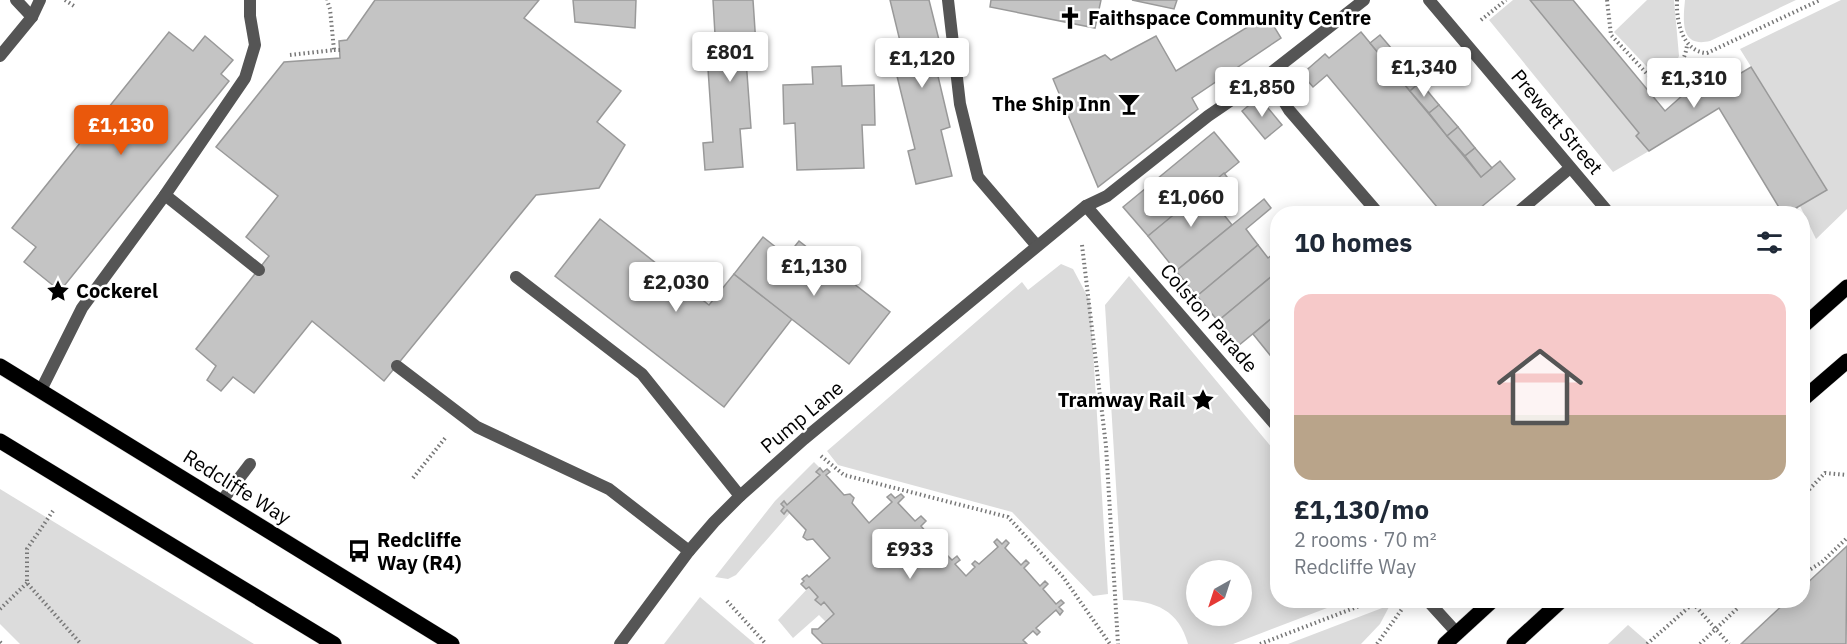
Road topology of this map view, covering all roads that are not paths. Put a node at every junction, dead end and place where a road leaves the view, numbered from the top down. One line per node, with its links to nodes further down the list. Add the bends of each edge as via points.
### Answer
1 (16, 0): 7 (street)
2 (40, 0): 7 (street)
3 (250, 0): 11 (street, via 255,45 244,78)
4 (948, 0): 16 (street, via 960,104 978,177)
5 (1364, 0): 9 (street, Pump Lane)
6 (1429, 0): 10 (street, Prewett Street)
7 (32, 17): 8 (street)
8 (0, 56)
9 (1268, 75): 12 (street, Pump Lane, via 1208,116 1107,196); 13 (street, via 1289,110)
10 (1570, 168): 14 (street); 15 (street, Prewett Street)
11 (165, 195): 17 (street); 24 (street, via 82,308)
12 (1086, 206): 16 (street, Pump Lane); 26 (street, Colston Parade)
13 (1372, 206)
14 (1525, 206)
15 (1604, 206)
16 (1037, 246): 29 (street, Pump Lane)
17 (259, 270)
18 (516, 277): 29 (street, via 642,374)
19 (1847, 288): 20 (main road)
20 (1810, 320)
21 (1847, 361): 25 (main road)
22 (0, 366): 24 (main road, Redcliffe Way)
23 (397, 366): 31 (street, via 477,427 609,489)
24 (41, 390): 30 (main road, Redcliffe Way)
25 (1810, 393)
26 (1270, 419)
27 (0, 441): 36 (main road)
28 (250, 464): 30 (street)
29 (740, 496): 31 (street, Pump Lane)
30 (220, 502): 37 (main road, Redcliffe Way)
31 (688, 551): 38 (street, Pump Lane)
32 (1434, 608): 35 (street)
33 (1484, 608): 35 (main road)
34 (1553, 608): 40 (main road)
35 (1457, 633): 39 (main road)
36 (334, 644)
37 (452, 644)
38 (620, 644)
39 (1445, 644)
40 (1514, 644)

